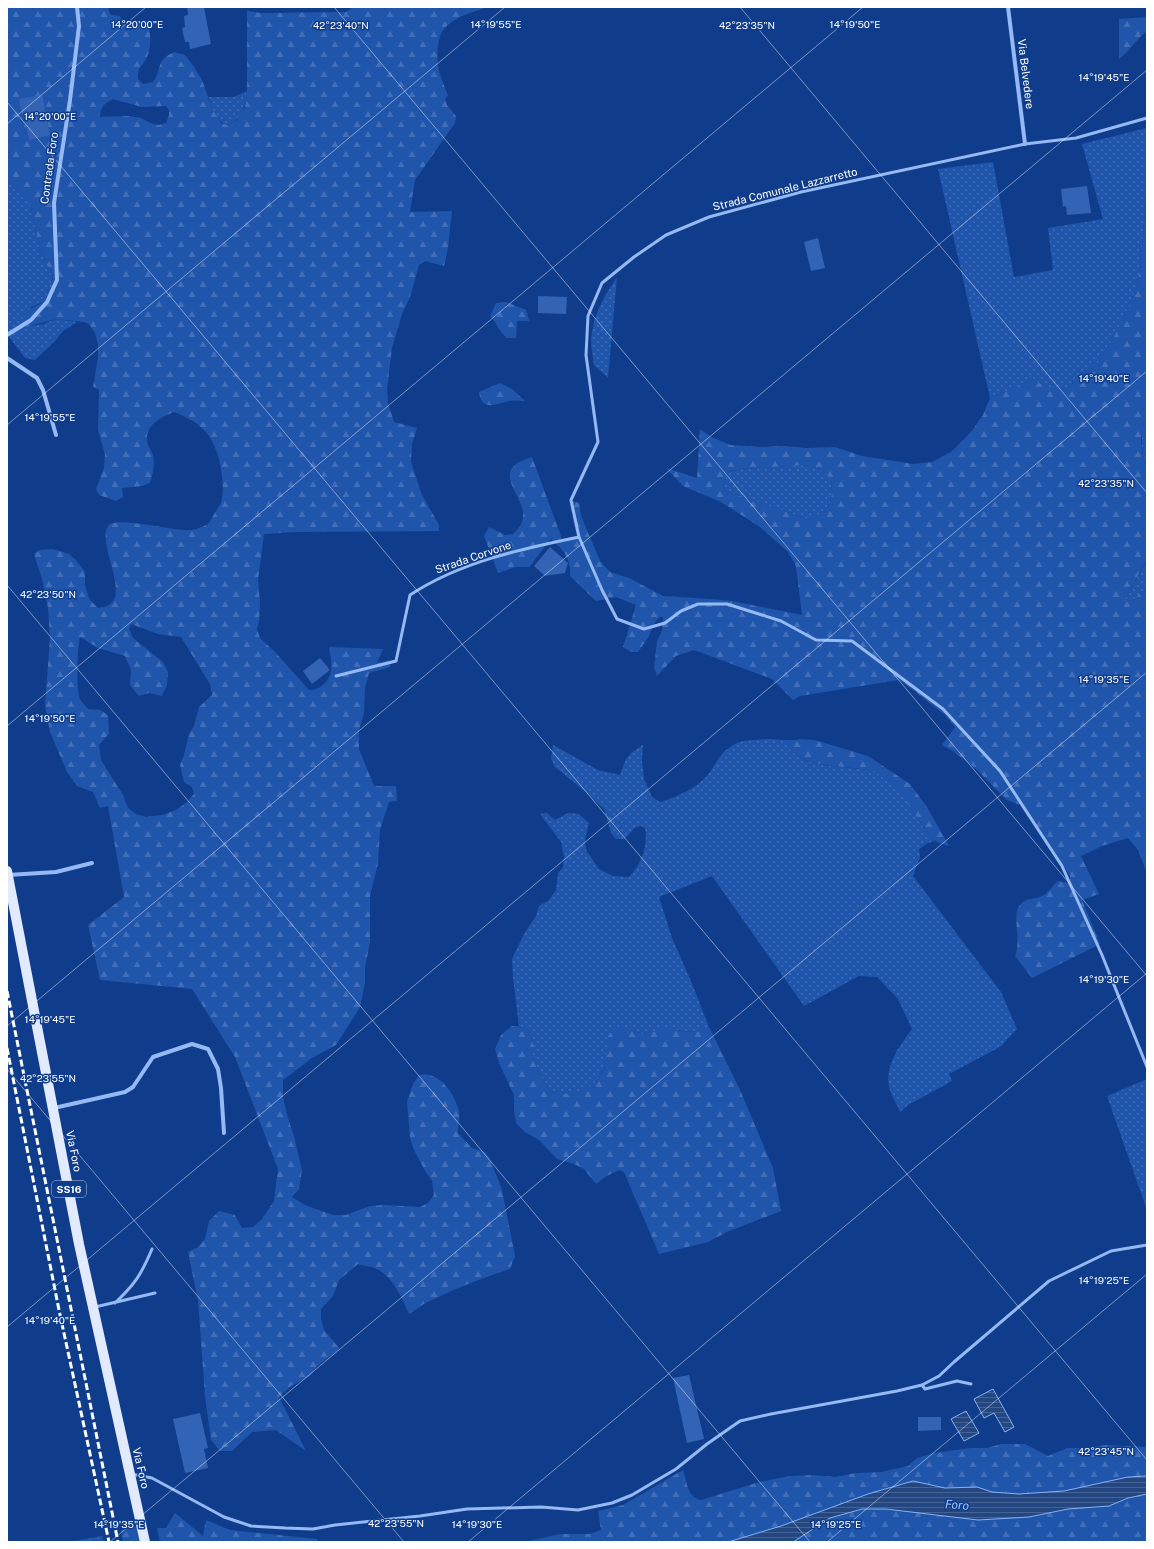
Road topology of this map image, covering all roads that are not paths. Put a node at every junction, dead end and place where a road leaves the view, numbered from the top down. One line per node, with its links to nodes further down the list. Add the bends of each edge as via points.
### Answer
1 (77, 7): 5 (street, Contrada Foro, via 79,26 54,203 57,280 47,302 31,320)
2 (1008, 7): 4 (street, Via Belvedere)
3 (1147, 118): 4 (lane, Strada Comunale Lazzarretto, via 1076,138)
4 (1025, 144): 8 (lane, Strada Comunale Lazzarretto, via 801,192 709,217 666,235 602,283 588,316 586,355 598,442 571,500)
5 (7, 335)
6 (7, 358): 7 (street, via 37,378)
7 (56, 435)
8 (579, 537): 9 (lane, Strada Corvone, via 503,555 430,582 410,595 396,661); 12 (lane, via 617,619 644,629 665,623 681,611 698,604 727,604 780,621 816,640 852,641 943,709 1000,771 1062,866 1102,955)
9 (336, 676)
10 (92, 863): 11 (street, via 56,872)
11 (7, 874): 13 (main road, Via Foro / SS16)
12 (1147, 1067)
13 (53, 1108): 14 (street, via 125,1092 133,1087 154,1057 192,1044 208,1049 218,1070); 19 (main road, Via Foro / SS16)
14 (224, 1133)
15 (1147, 1245): 21 (lane, via 1111,1251 1049,1281 939,1376)
16 (152, 1249): 18 (lane, via 136,1282)
17 (155, 1293): 18 (lane)
18 (115, 1303): 19 (lane)
19 (94, 1308): 22 (main road, Via Foro / SS16)
20 (971, 1384): 21 (lane, via 958,1381 925,1389)
21 (922, 1385): 22 (lane, via 740,1421 676,1469 632,1495 612,1503 578,1510 467,1509 313,1529 251,1526 224,1517 152,1478)
22 (129, 1473): 23 (main road, Via Foro / SS16)
23 (145, 1542)

